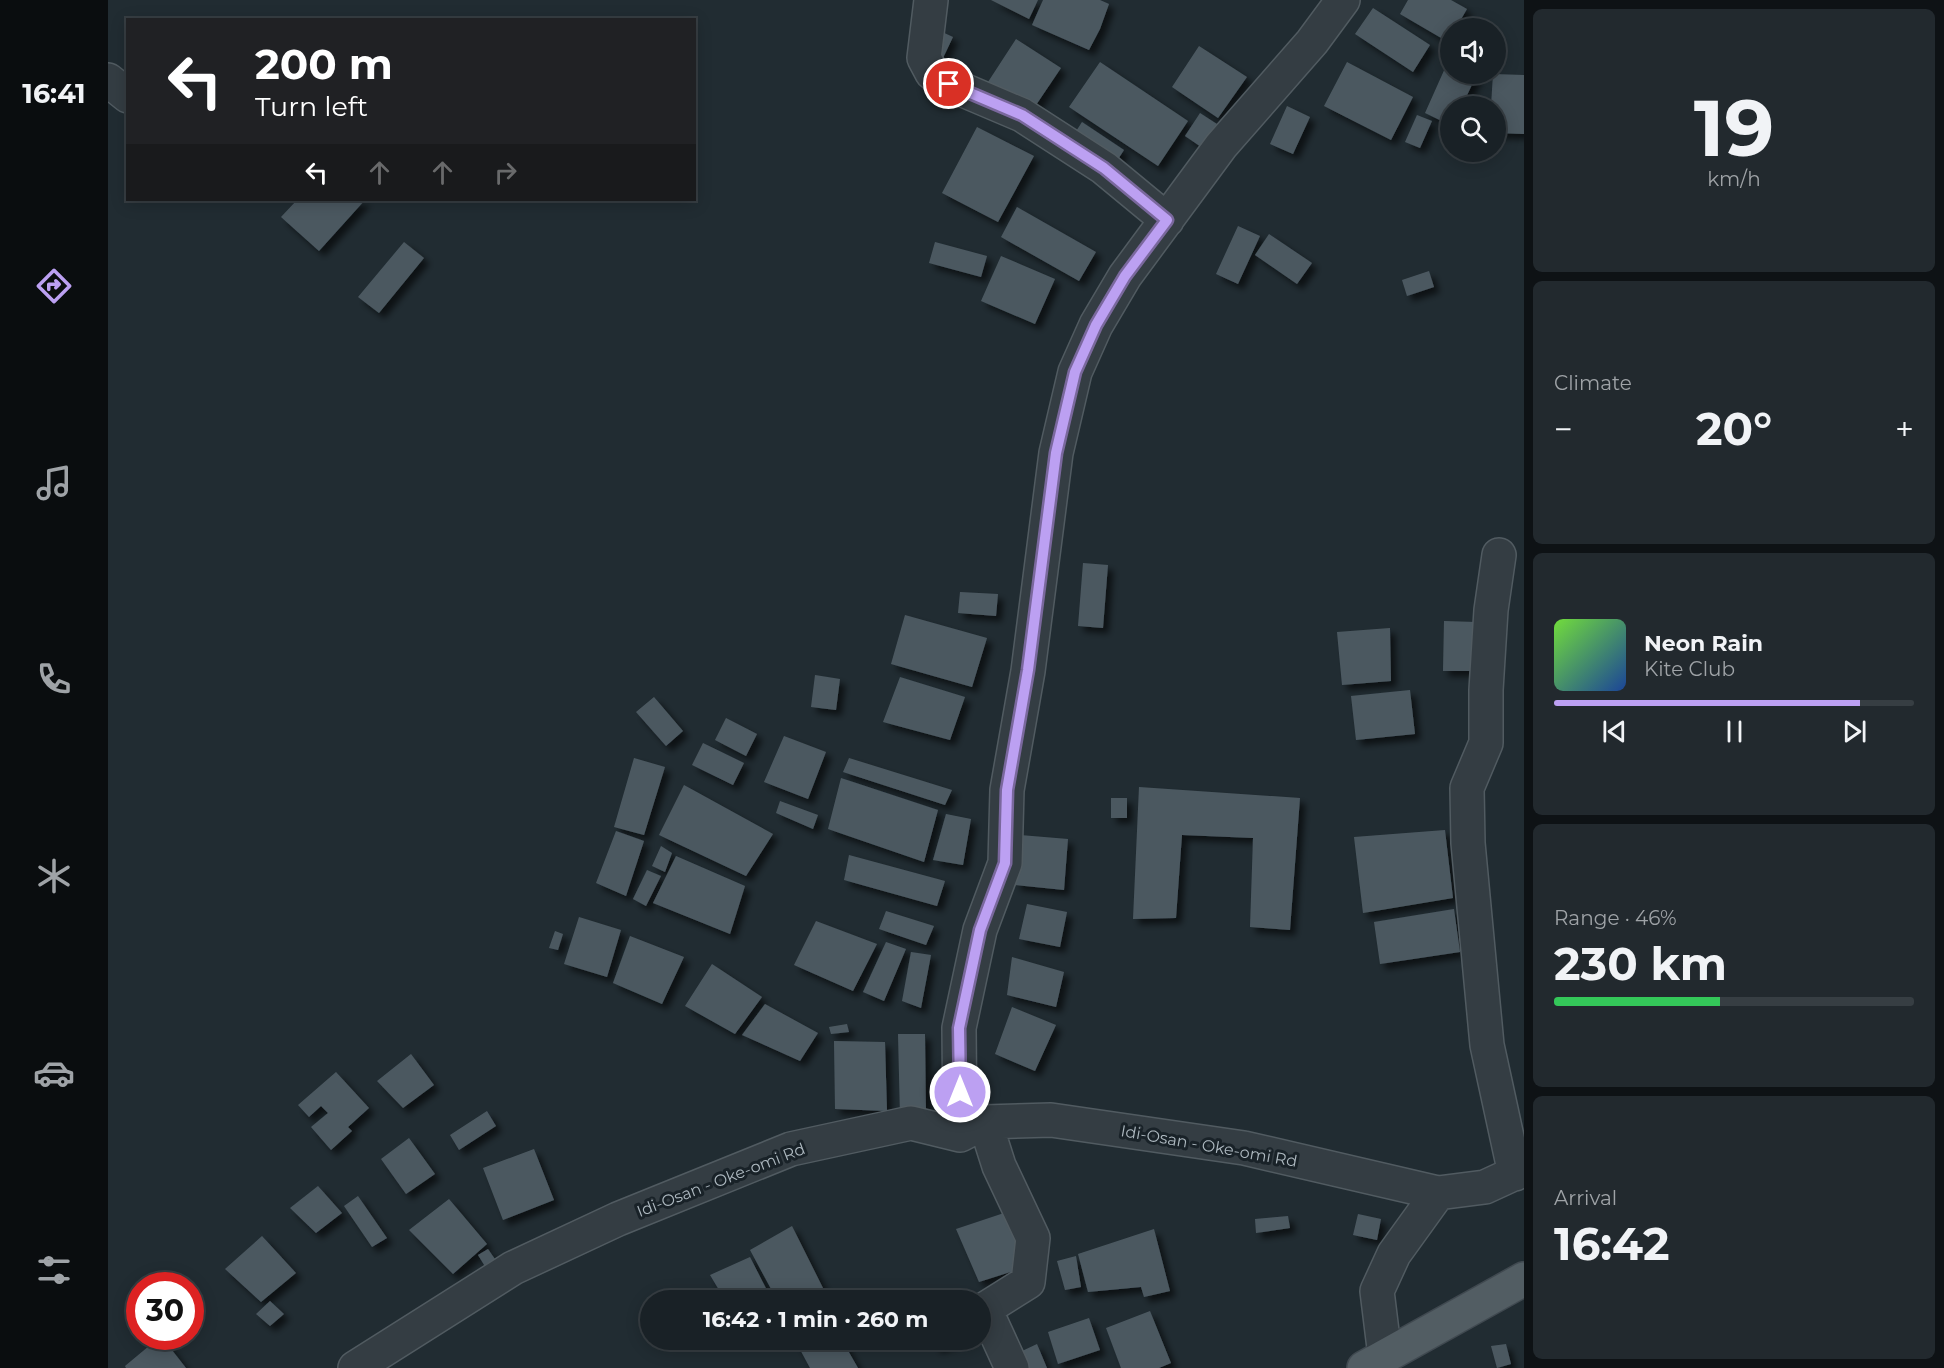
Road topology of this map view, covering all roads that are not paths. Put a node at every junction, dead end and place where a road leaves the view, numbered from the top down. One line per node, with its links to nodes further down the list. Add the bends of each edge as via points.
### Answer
1 (931, 0): 5 (street, via 924,58 932,73 1022,115 1104,168)
2 (1343, 0): 5 (street, via 1312,42 1221,146)
3 (108, 80): 4 (street)
4 (126, 94)
5 (1167, 220): 7 (street, via 1125,276 1096,325 1075,372 1056,453 1028,670 1007,790 1005,863 980,930 959,1028)
6 (1498, 555): 8 (street, via 1491,610 1486,743 1467,788 1468,843 1487,1045)
7 (973, 1128): 9 (street, Idi-Osan - Oke-omi Rd, via 1051,1120 1244,1148); 12 (street, Idi-Osan - Oke-omi Rd, via 911,1123 791,1149 513,1268); 13 (street, via 999,1166 1033,1238 1028,1282 985,1309)
8 (1519, 1171): 9 (street, via 1485,1187)
9 (1438, 1193): 11 (street, via 1394,1254 1377,1291)
10 (1521, 1282): 11 (main road)
11 (1374, 1362)
12 (355, 1368)
13 (1012, 1368)

